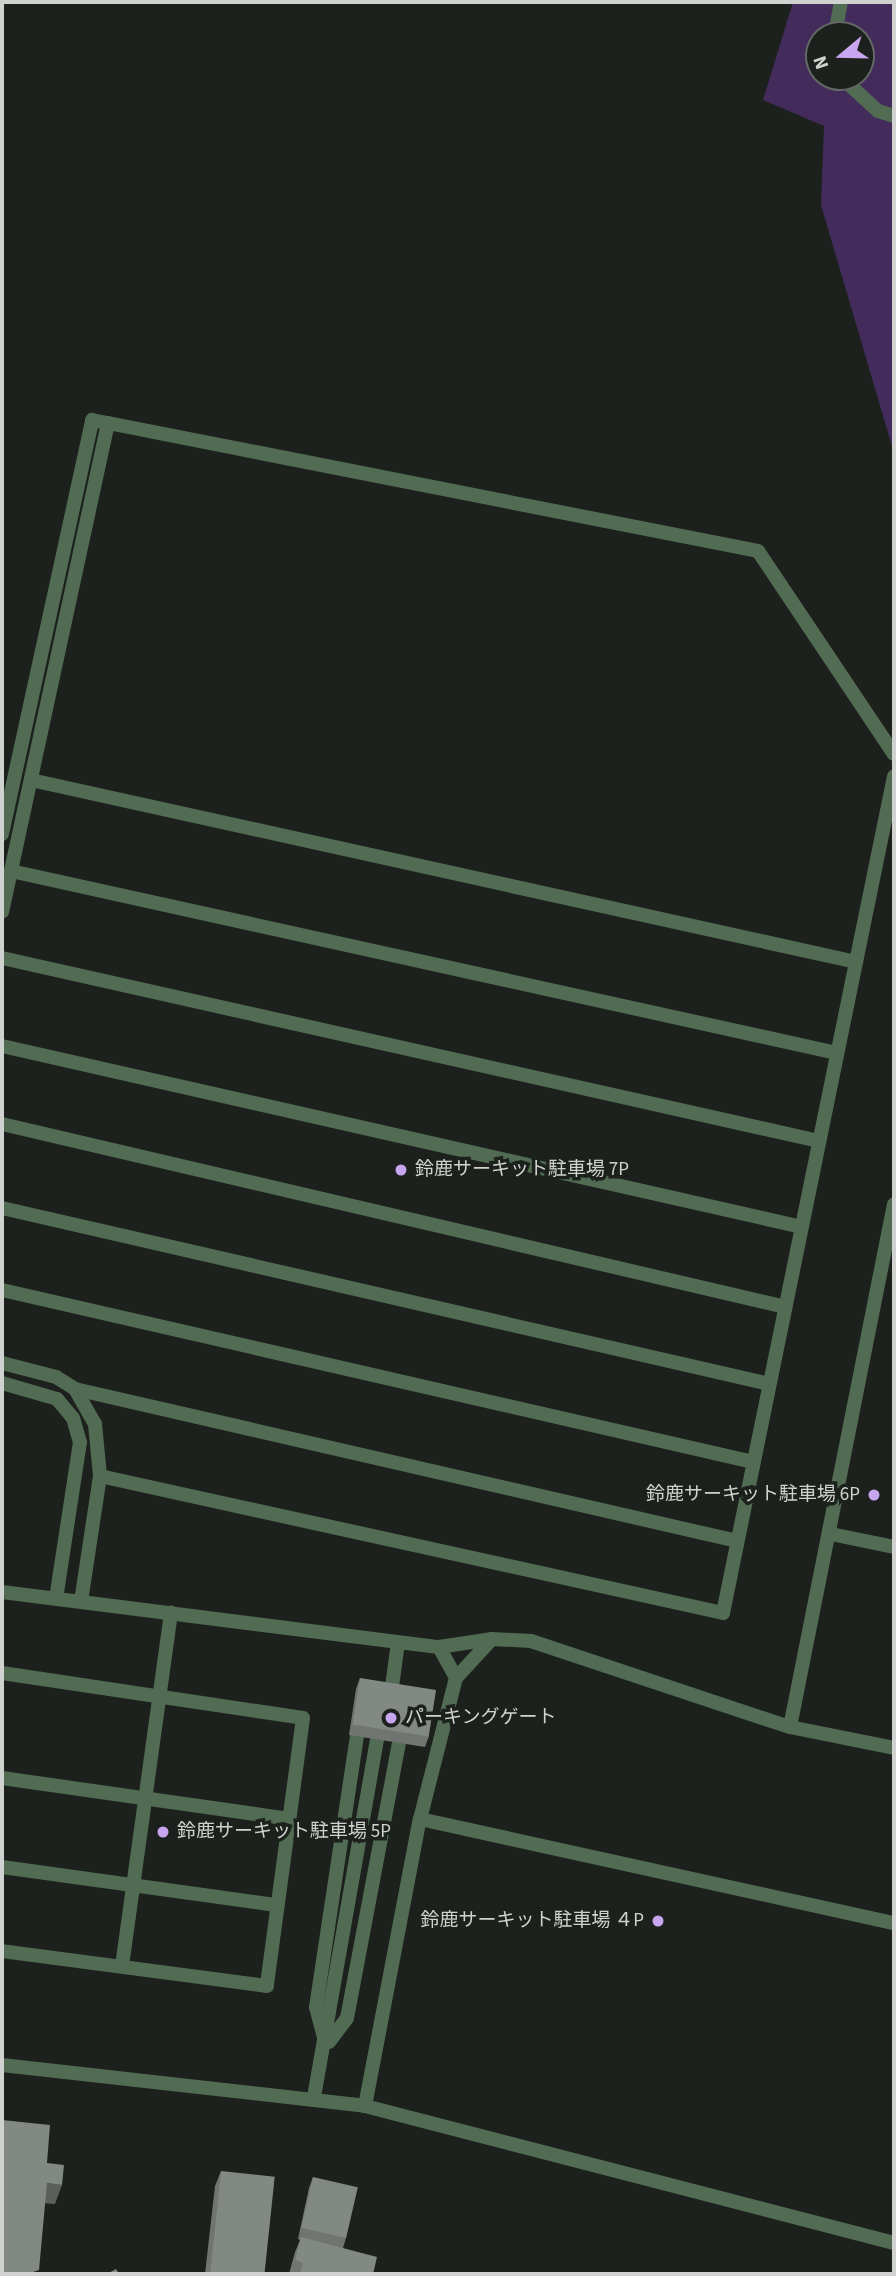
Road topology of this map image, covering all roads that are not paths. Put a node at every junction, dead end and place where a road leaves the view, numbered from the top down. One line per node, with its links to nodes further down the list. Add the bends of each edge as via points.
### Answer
1 (841, 2): 2 (street)
2 (838, 21)
3 (856, 91): 4 (street, via 878,111)
4 (894, 116)
5 (108, 423): 6 (street, via 758,551); 8 (street); 9 (street, via 92,419)
6 (894, 754)
7 (894, 776): 13 (street)
8 (30, 780): 10 (street); 13 (street)
9 (2, 834)
10 (11, 870): 11 (street); 15 (street)
11 (2, 912)
12 (2, 958): 17 (street)
13 (856, 962): 15 (street)
14 (2, 1046): 20 (street)
15 (837, 1053): 17 (street)
16 (2, 1124): 22 (street)
17 (819, 1141): 20 (street)
18 (894, 1205): 29 (street)
19 (2, 1208): 25 (street)
20 (802, 1227): 22 (street)
21 (2, 1290): 27 (street)
22 (785, 1307): 25 (street)
23 (2, 1363): 26 (street, via 56,1377)
24 (2, 1382): 33 (street, via 57,1399 74,1418 80,1443)
25 (769, 1384): 27 (street)
26 (75, 1389): 28 (street, via 95,1424); 30 (street)
27 (753, 1462): 30 (street)
28 (100, 1476): 30 (street, via 723,1613); 34 (street)
29 (831, 1534): 31 (street); 43 (street)
30 (737, 1541)
31 (894, 1547)
32 (2, 1592): 33 (street)
33 (56, 1598): 34 (street)
34 (81, 1601): 35 (street)
35 (171, 1612): 37 (street); 42 (street)
36 (492, 1639): 38 (street); 40 (street); 43 (street, via 531,1641)
37 (398, 1642): 38 (street); 41 (street)
38 (439, 1647): 40 (street)
39 (2, 1673): 42 (street)
40 (456, 1678): 51 (street)
41 (391, 1694)
42 (159, 1700): 49 (street); 50 (street, via 303,1718)
43 (790, 1727): 47 (street)
44 (358, 1736): 58 (street, via 316,2007)
45 (377, 1739): 58 (street)
46 (399, 1743): 58 (street, via 347,2018)
47 (894, 1748)
48 (2, 1779): 49 (street)
49 (145, 1799): 50 (street); 53 (street)
50 (289, 1819): 54 (street)
51 (421, 1819): 55 (street); 61 (street)
52 (2, 1867): 53 (street)
53 (133, 1885): 54 (street); 57 (street)
54 (277, 1905): 57 (street, via 267,1986)
55 (894, 1923)
56 (2, 1951): 57 (street)
57 (122, 1966)
58 (326, 2046): 60 (street)
59 (2, 2066): 60 (street)
60 (314, 2097): 61 (street)
61 (365, 2106): 62 (street)
62 (894, 2243)

